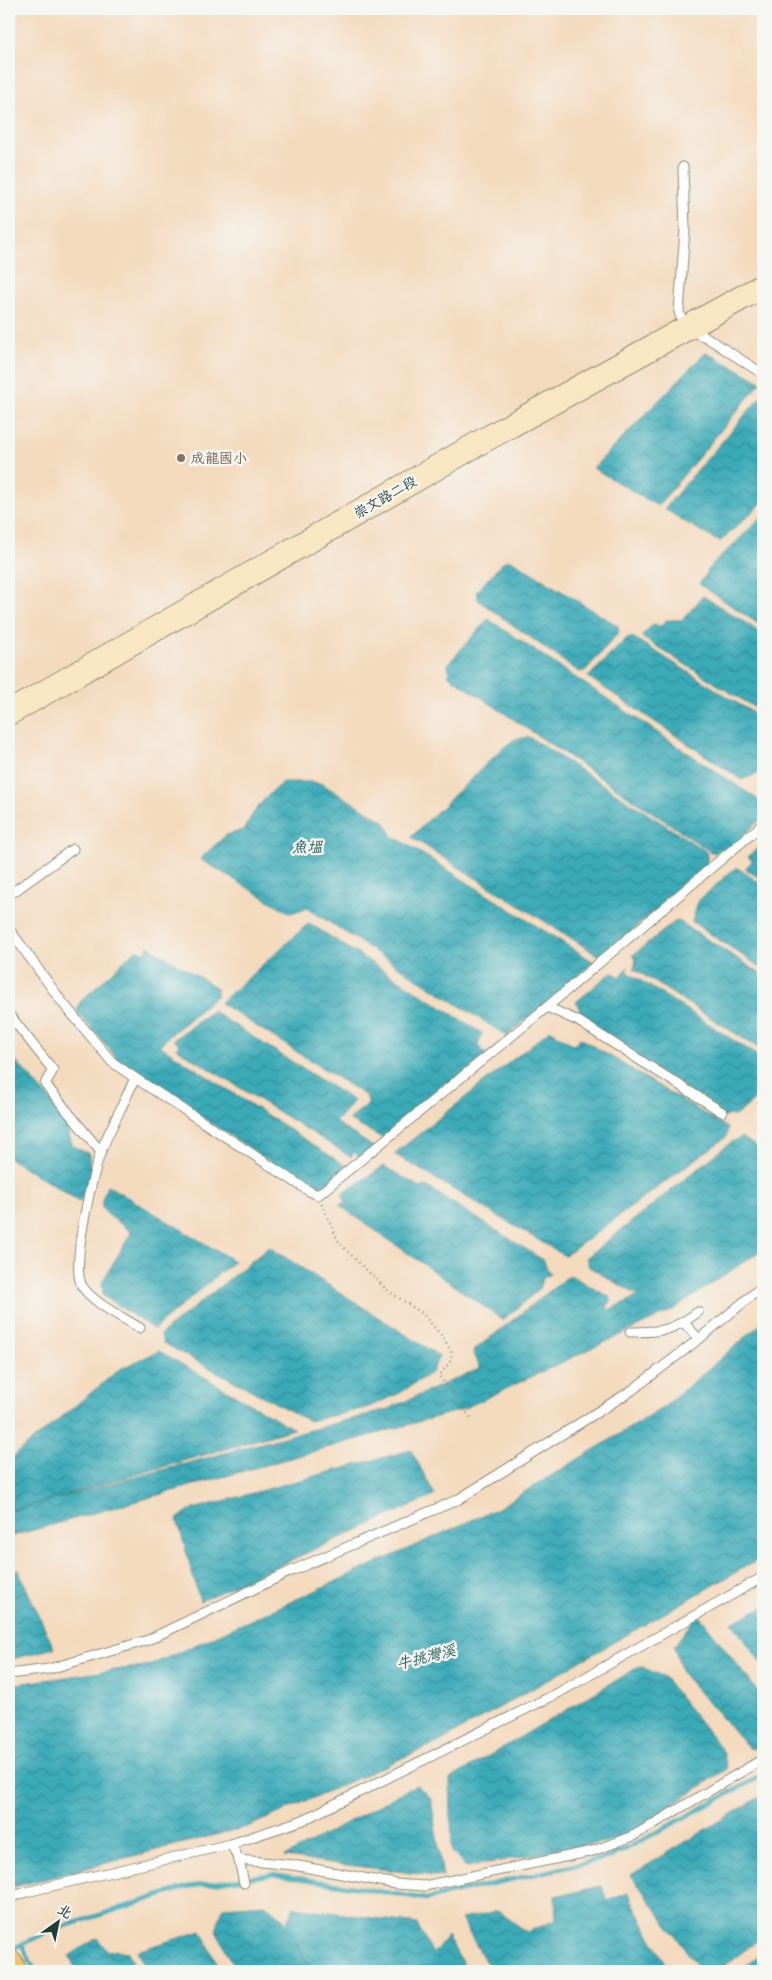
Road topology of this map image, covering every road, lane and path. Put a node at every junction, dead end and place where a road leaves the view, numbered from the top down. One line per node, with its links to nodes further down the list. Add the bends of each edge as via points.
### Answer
1 (683, 167): 3 (lane, via 685,229 679,312)
2 (763, 286): 3 (street, 崇文路二段)
3 (685, 329): 4 (lane, via 706,337); 5 (street, 崇文路二段)
4 (763, 374)
5 (9, 713)
6 (763, 824): 10 (lane)
7 (73, 849): 8 (lane)
8 (9, 895)
9 (9, 929): 12 (lane, via 62,1002 112,1062)
10 (547, 1006): 13 (lane, via 578,1021); 15 (lane)
11 (11, 1017): 14 (lane, via 53,1070 45,1084)
12 (135, 1078): 14 (lane); 15 (lane)
13 (722, 1112)
14 (101, 1152): 20 (lane, via 86,1210 78,1260 81,1284 90,1296)
15 (318, 1195): 23 (path, via 339,1242 388,1291 422,1313 444,1339 452,1353 450,1362 439,1376)
16 (763, 1286): 22 (lane)
17 (618, 1308): 21 (path)
18 (698, 1312): 19 (lane)
19 (684, 1322): 21 (lane, via 660,1332); 22 (lane)
20 (140, 1328)
21 (630, 1332)
22 (699, 1340): 25 (lane, via 631,1391 459,1499 289,1572 148,1640 49,1669)
23 (472, 1418)
24 (763, 1577): 27 (lane, via 558,1693 303,1820)
25 (9, 1674)
26 (763, 1759): 28 (lane, via 633,1836 593,1851 424,1886 396,1884 293,1864)
27 (231, 1844): 28 (lane); 30 (lane)
28 (239, 1860): 29 (lane)
29 (244, 1883)
30 (9, 1898)
31 (9, 1964): 32 (main road)
32 (12, 1971)

